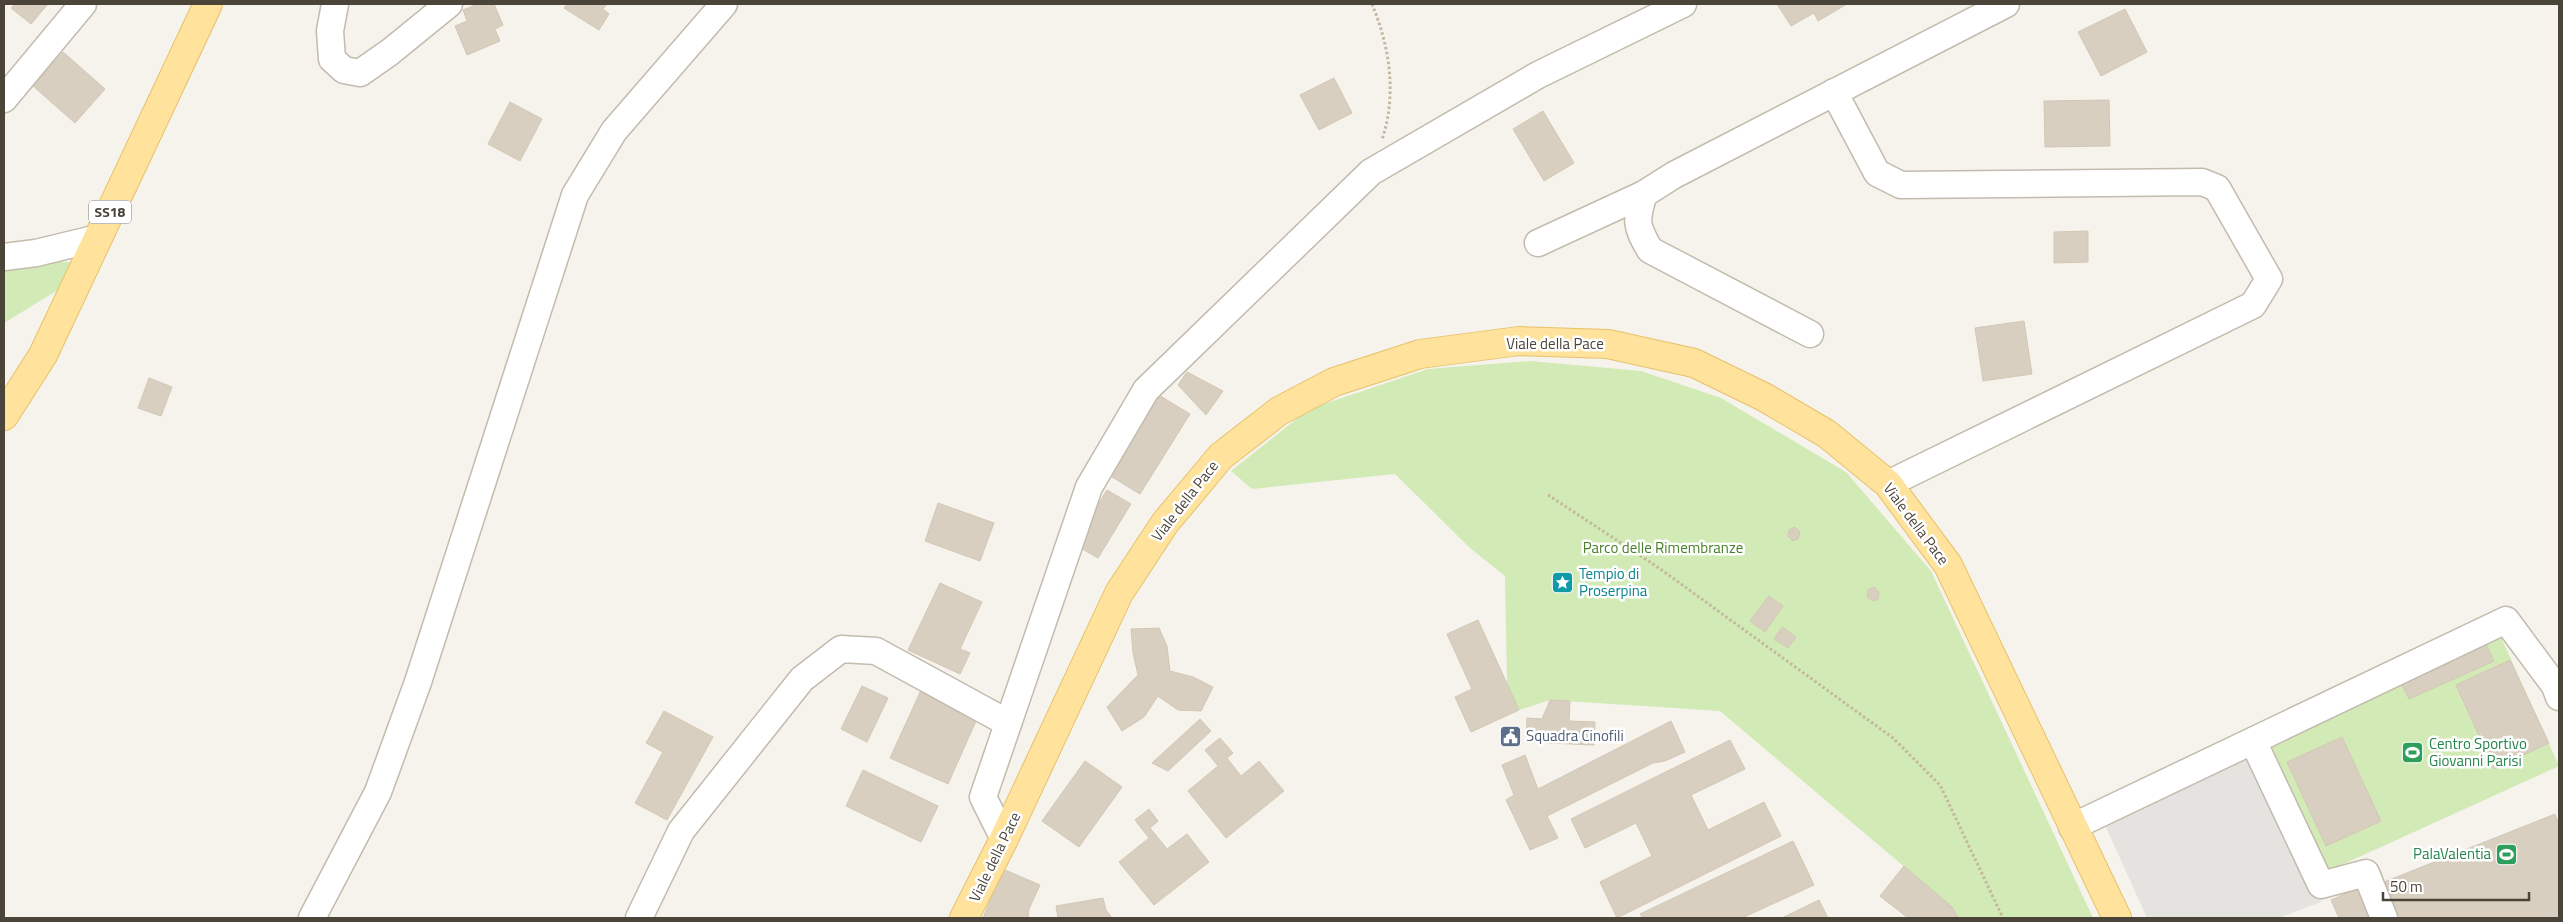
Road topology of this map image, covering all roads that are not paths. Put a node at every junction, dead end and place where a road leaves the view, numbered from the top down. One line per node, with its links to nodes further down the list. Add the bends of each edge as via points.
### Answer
1 (83, 4): 9 (street)
2 (208, 4): 11 (main road, SS18)
3 (335, 4): 4 (street, via 330,31 332,59 344,70 360,73)
4 (449, 4)
5 (724, 4): 22 (street, via 614,131 575,195 392,755 378,792)
6 (1683, 4): 18 (street, via 1538,75 1372,172 1146,390 1089,487)
7 (2006, 4): 8 (street)
8 (1834, 92): 10 (street); 16 (street, via 1877,172 1901,185 2202,182 2217,188 2269,279 2253,305)
9 (4, 99)
10 (1644, 194): 12 (street); 14 (street, via 1636,218 1638,230 1650,250)
11 (98, 238): 13 (street); 15 (main road, SS18, via 43,356)
12 (1538, 243)
13 (4, 257)
14 (1810, 334)
15 (4, 416)
16 (1888, 484): 20 (main road, Viale della Pace, via 1948,565); 21 (main road, Viale della Pace, via 1827,434 1764,397 1694,363 1608,344 1519,342 1420,354 1334,382 1279,411 1221,456 1165,523 1119,593)
17 (2559, 697): 19 (street, via 2506,620)
18 (1008, 723): 21 (street, via 983,797); 23 (street, via 876,651 841,649 802,679 682,831)
19 (2253, 741): 20 (street); 26 (street, via 2321,885 2366,873)
20 (2072, 827): 25 (main road, Viale della Pace)
21 (1004, 839): 24 (main road, Viale della Pace)
22 (312, 918)
23 (639, 918)
24 (964, 918)
25 (2117, 918)
26 (2384, 918)

